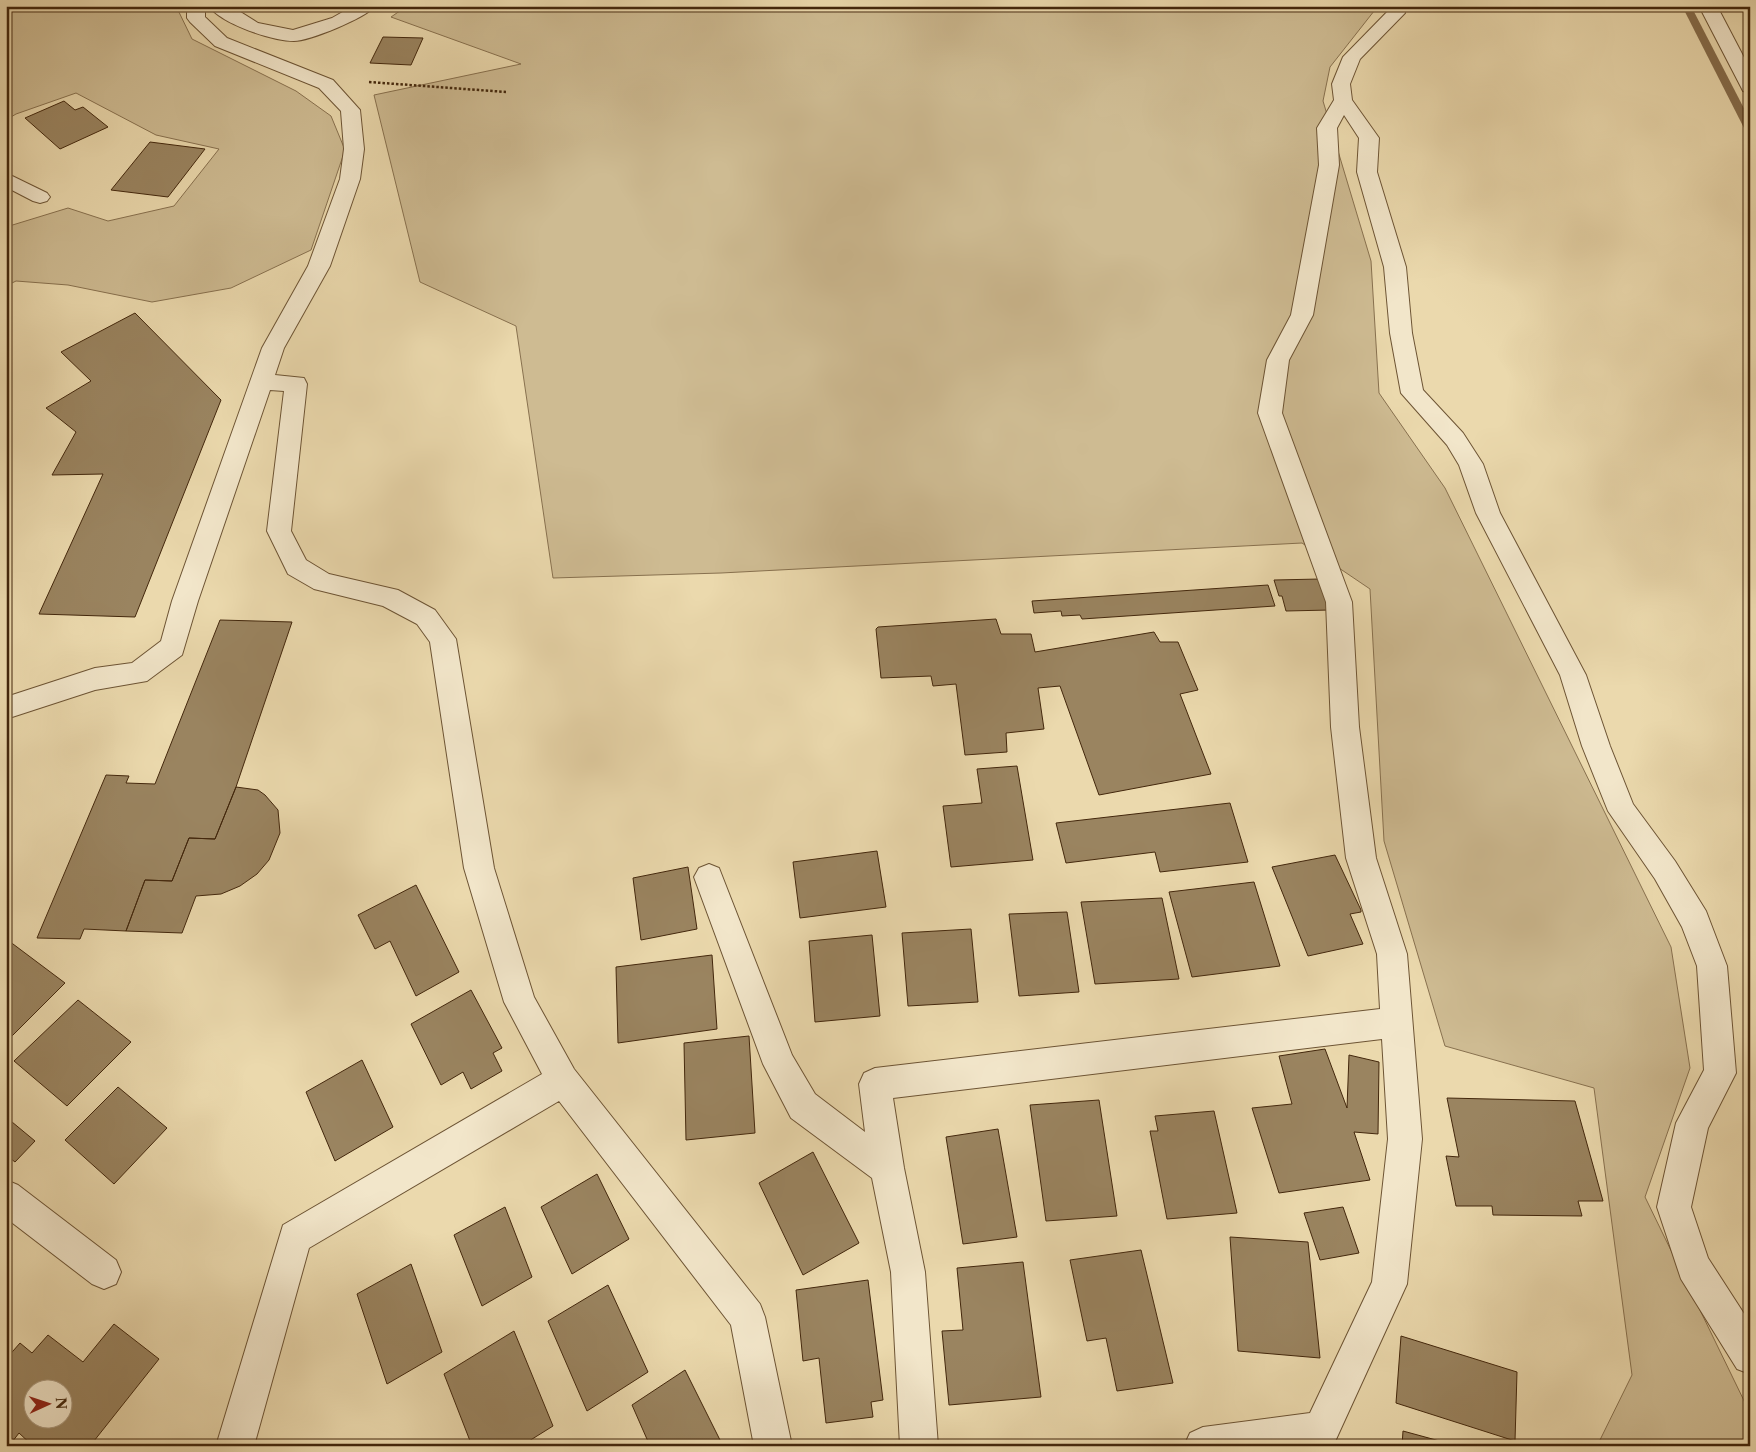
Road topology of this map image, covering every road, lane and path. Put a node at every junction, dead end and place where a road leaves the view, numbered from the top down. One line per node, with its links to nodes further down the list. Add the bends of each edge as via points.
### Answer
1 (196, 6): 6 (street, via 196,18 221,42)
2 (218, 6): 3 (street, via 252,27 294,36 338,22)
3 (366, 6)
4 (1397, 6): 9 (street, via 1396,13 1352,57 1341,84)
5 (1708, 6): 7 (street)
6 (326, 84): 8 (path, via 358,81); 12 (street, via 350,110 354,150 350,179 319,266 273,348)
7 (1750, 86)
8 (506, 92)
9 (1342, 100): 15 (street, via 1327,128 1329,165 1302,316 1278,360 1270,412 1339,602 1345,727 1361,858 1392,954); 20 (street, via 1369,138 1367,172 1395,267 1401,334 1412,393 1455,439 1471,464 1488,513 1573,675 1622,811 1665,870 1695,921 1712,966 1720,1073 1692,1123 1674,1207 1693,1267)
10 (6, 179): 11 (street)
11 (40, 197)
12 (261, 382): 13 (street, via 172,647 138,673 95,679); 16 (street, via 296,384 279,531 297,567 323,582 389,597 426,617 444,639 480,868 520,1002)
13 (6, 708)
14 (709, 877): 17 (street, via 779,1064 803,1106)
15 (1398, 1022): 17 (street, via 875,1084); 21 (street, via 1406,1139 1389,1284)
16 (563, 1080): 22 (street, via 295,1237); 23 (street, via 747,1317)
17 (887, 1168): 24 (street, via 908,1272)
18 (6, 1197): 19 (street)
19 (104, 1272)
20 (1750, 1356)
21 (1317, 1438): 25 (street)
22 (235, 1446)
23 (773, 1446)
24 (919, 1446)
25 (1203, 1446)

